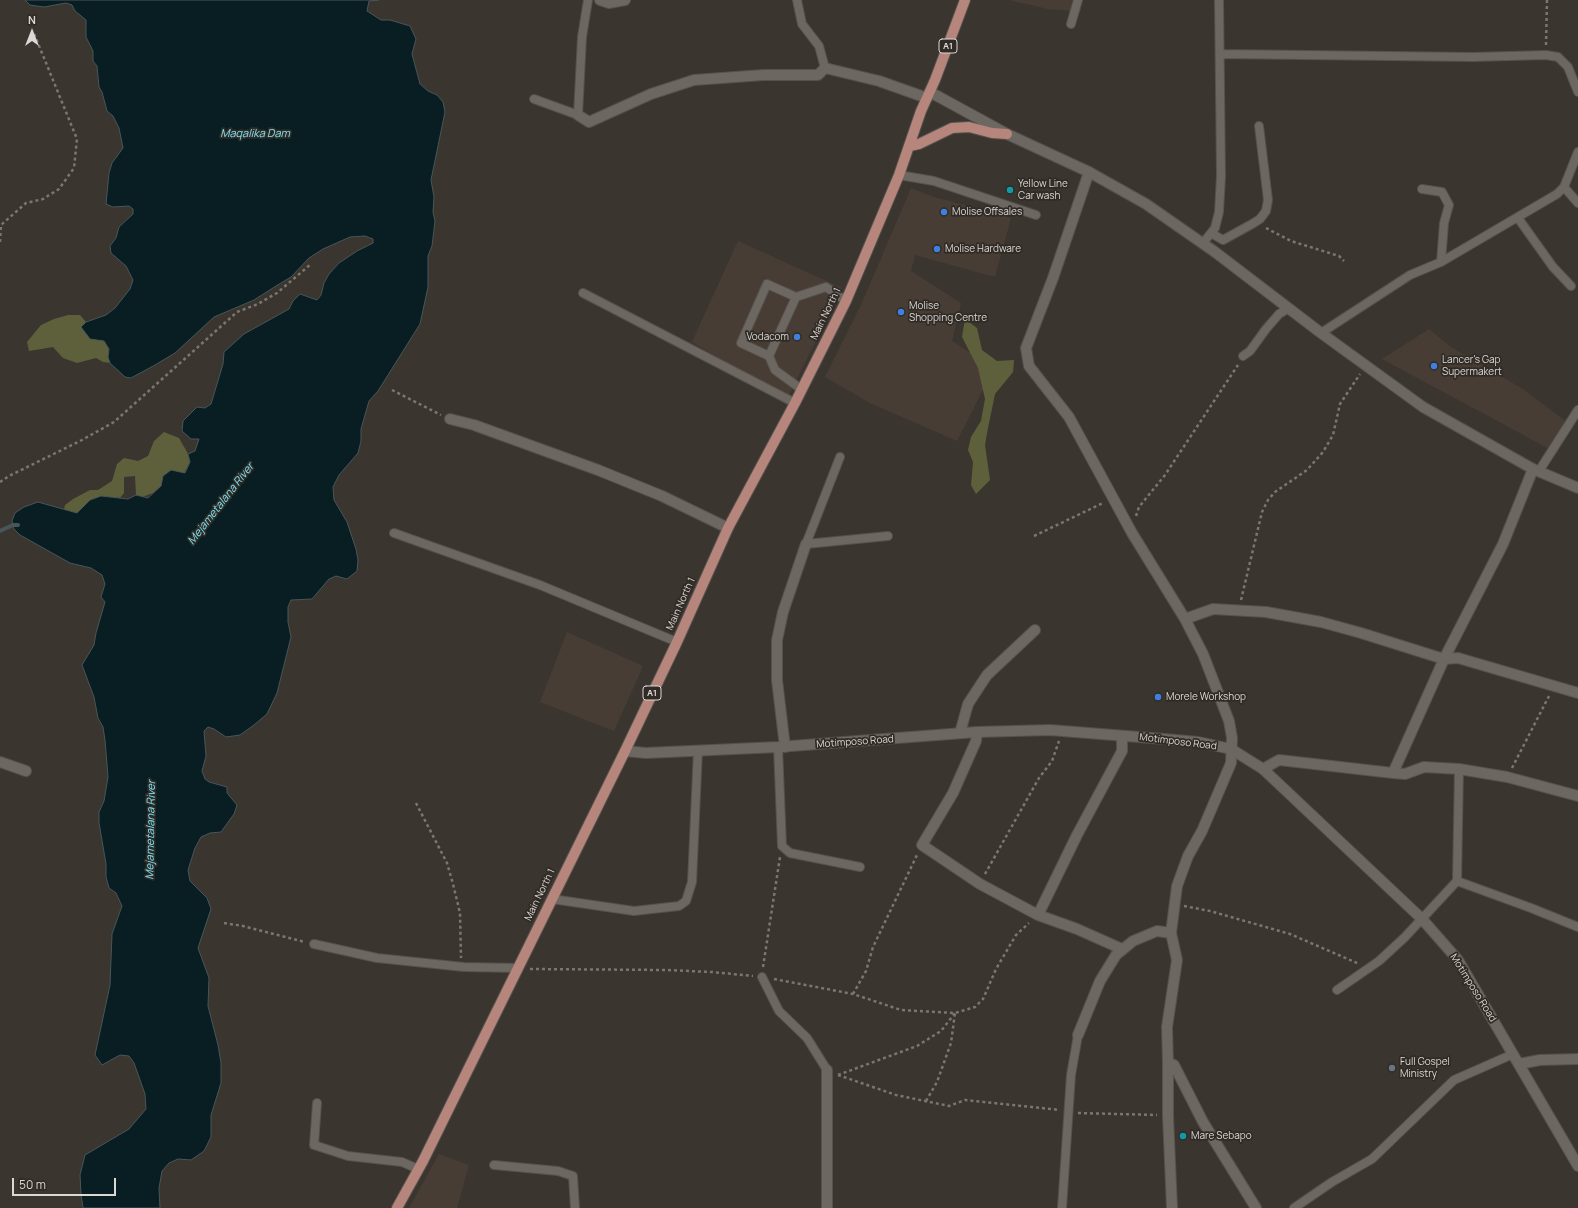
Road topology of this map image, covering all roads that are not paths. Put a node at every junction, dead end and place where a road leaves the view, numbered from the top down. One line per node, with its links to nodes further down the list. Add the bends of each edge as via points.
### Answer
1 (588, 0): 14 (lane, via 582,37)
2 (600, 0): 3 (street, via 609,3)
3 (625, 0)
4 (797, 0): 10 (lane, via 802,24 819,46)
5 (965, 0): 12 (main road, Main North 1 / A1)
6 (1078, 0): 8 (lane)
7 (1219, 0): 9 (lane)
8 (1071, 24)
9 (1221, 54): 11 (lane, via 1473,57 1546,55 1558,57 1568,67); 26 (lane, via 1219,212)
10 (825, 68): 12 (street); 14 (street, via 818,74 694,80 651,94 589,122)
11 (1578, 92)
12 (928, 95): 16 (street); 17 (main road, Main North 1 / A1)
13 (534, 100): 14 (lane)
14 (578, 115)
15 (1259, 126): 26 (lane, via 1268,200 1266,211 1255,222 1223,240)
16 (1007, 134): 17 (main road, via 969,127 952,128 920,144); 19 (street)
17 (910, 146): 20 (main road, Main North 1 / A1)
18 (1578, 152): 21 (lane)
19 (1090, 172): 27 (street, via 1146,204); 48 (street, via 1026,348 1029,366 1069,417 1132,533)
20 (899, 175): 24 (lane, via 934,181); 32 (main road, Main North 1 / A1)
21 (1564, 187): 23 (lane); 25 (lane, via 1546,202)
22 (1422, 189): 28 (lane, via 1442,192 1449,205 1444,223)
23 (1578, 203)
24 (1036, 215)
25 (1518, 218): 28 (lane); 29 (lane)
26 (1211, 233): 27 (lane)
27 (1203, 243): 33 (street)
28 (1441, 262): 34 (lane, via 1410,275)
29 (1571, 286)
30 (582, 293): 38 (lane)
31 (796, 297): 32 (lane, via 826,287); 35 (lane); 35 (lane, via 767,284 755,310 741,343)
32 (846, 301): 37 (main road, Main North 1 / A1)
33 (1289, 308): 34 (street); 36 (lane, via 1279,314 1250,351)
34 (1321, 333): 42 (street, via 1423,406)
35 (769, 356): 37 (lane, via 775,370)
36 (1243, 356)
37 (801, 390): 38 (main road, Main North 1 / A1)
38 (795, 403): 44 (main road, Main North 1 / A1)
39 (1578, 410): 42 (lane)
40 (450, 419): 44 (street, via 474,425 605,473 662,496)
41 (840, 457): 47 (lane)
42 (1536, 470): 43 (street); 51 (street, via 1503,544)
43 (1578, 488)
44 (728, 528): 50 (main road, Main North 1 / A1)
45 (394, 533): 50 (lane, via 540,585)
46 (888, 536): 47 (lane)
47 (806, 544): 56 (street, via 783,612 777,640)
48 (1185, 619): 51 (street, via 1213,609 1266,612 1321,622); 57 (street, via 1203,654 1229,721)
49 (1035, 630): 54 (street, via 988,675 968,704)
50 (677, 642): 59 (main road, Main North 1 / A1)
51 (1444, 659): 52 (street, via 1458,658); 64 (street)
52 (1578, 693)
53 (976, 732): 54 (street, Motimposo Road); 55 (street, Motimposo Road, via 1062,731); 69 (street, via 976,741 953,794 922,845 980,884)
54 (960, 733): 56 (street, Motimposo Road)
55 (1122, 736): 57 (street, Motimposo Road, via 1198,742); 69 (street, via 1122,751 1076,835)
56 (781, 747): 58 (street, Motimposo Road); 66 (lane, via 782,846 790,853)
57 (1231, 749): 61 (street, Motimposo Road); 72 (street, via 1231,763 1224,781 1177,886)
58 (698, 750): 59 (street, Motimposo Road, via 646,753); 68 (lane, via 692,882 686,901 679,906 634,912)
59 (625, 751): 68 (main road, Main North 1 / A1)
60 (0, 762): 63 (street)
61 (1264, 769): 64 (street, via 1279,760); 70 (street, Motimposo Road)
62 (1459, 769): 64 (street, via 1424,767 1405,774); 65 (street, via 1507,777); 67 (lane)
63 (26, 771)
64 (1393, 773)
65 (1578, 796)
66 (860, 867)
67 (1457, 881): 70 (lane); 71 (lane)
68 (552, 899): 75 (main road, Main North 1 / A1)
69 (1038, 915): 74 (street)
70 (1422, 919): 77 (lane, via 1369,968); 79 (street, Motimposo Road, via 1458,960)
71 (1578, 927)
72 (1171, 933): 74 (street, via 1157,931 1133,941); 81 (street, via 1177,960 1167,1027)
73 (314, 944): 75 (lane, via 376,958 464,967)
74 (1122, 949): 78 (street, via 1100,981)
75 (518, 968): 87 (main road, Main North 1 / A1)
76 (762, 977): 83 (lane, via 779,1011 807,1038)
77 (1337, 990)
78 (1078, 1035): 91 (lane, via 1071,1075)
79 (1513, 1054): 82 (street, Motimposo Road); 94 (lane, via 1454,1080 1372,1158)
80 (1578, 1059): 82 (street, via 1540,1060)
81 (1168, 1063): 92 (street); 93 (street, via 1174,1065 1203,1122)
82 (1520, 1064): 86 (street, Motimposo Road)
83 (827, 1070): 90 (street)
84 (317, 1103): 87 (lane, via 314,1145 348,1156 402,1162)
85 (494, 1165): 89 (lane, via 545,1170 573,1176)
86 (1578, 1166)
87 (418, 1169): 88 (main road, Main North 1 / A1)
88 (397, 1208)
89 (575, 1208)
90 (827, 1208)
91 (1062, 1208)
92 (1172, 1208)
93 (1256, 1208)
94 (1294, 1208)

